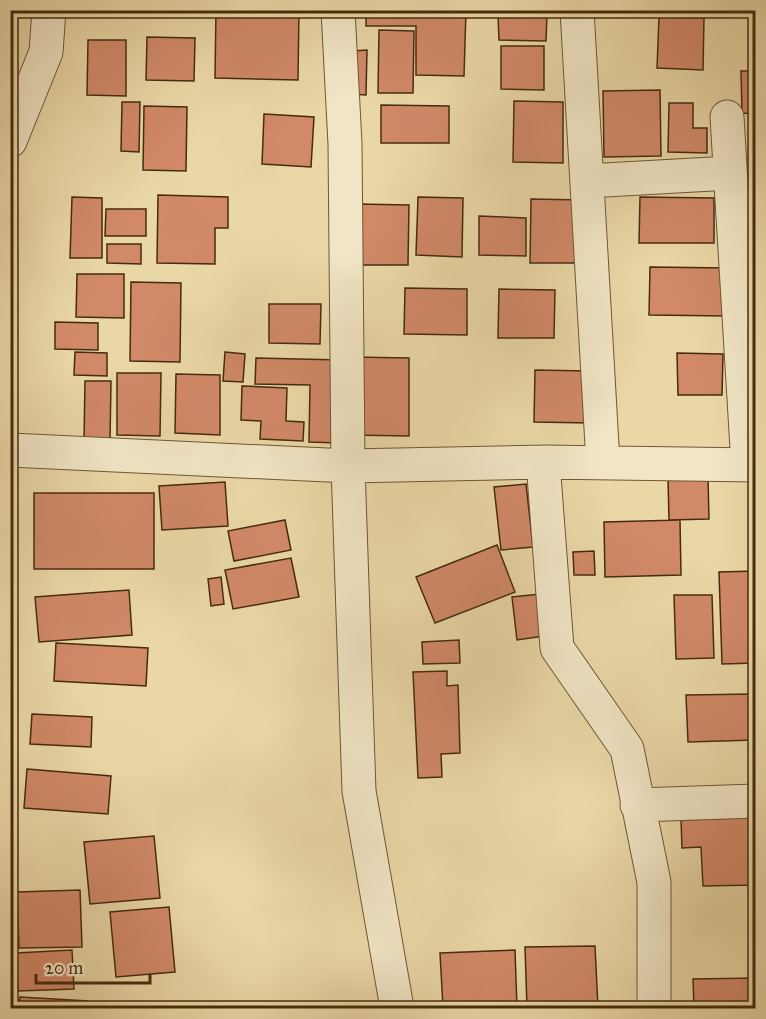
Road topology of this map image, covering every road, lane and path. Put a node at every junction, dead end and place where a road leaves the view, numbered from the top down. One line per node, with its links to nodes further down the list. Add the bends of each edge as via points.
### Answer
1 (49, 10): 5 (street, via 46,52)
2 (338, 10): 11 (street, via 345,144)
3 (577, 10): 7 (street)
4 (727, 117): 6 (street)
5 (10, 141)
6 (730, 173): 7 (street); 12 (street)
7 (587, 181): 10 (street)
8 (10, 450): 11 (street)
9 (543, 462): 10 (street); 11 (street); 14 (street, via 558,648 627,749)
10 (603, 463): 12 (street)
11 (348, 465): 15 (street, via 359,790)
12 (752, 465)
13 (756, 801): 14 (street)
14 (637, 805): 16 (street, via 654,882)
15 (397, 1008)
16 (654, 1008)

